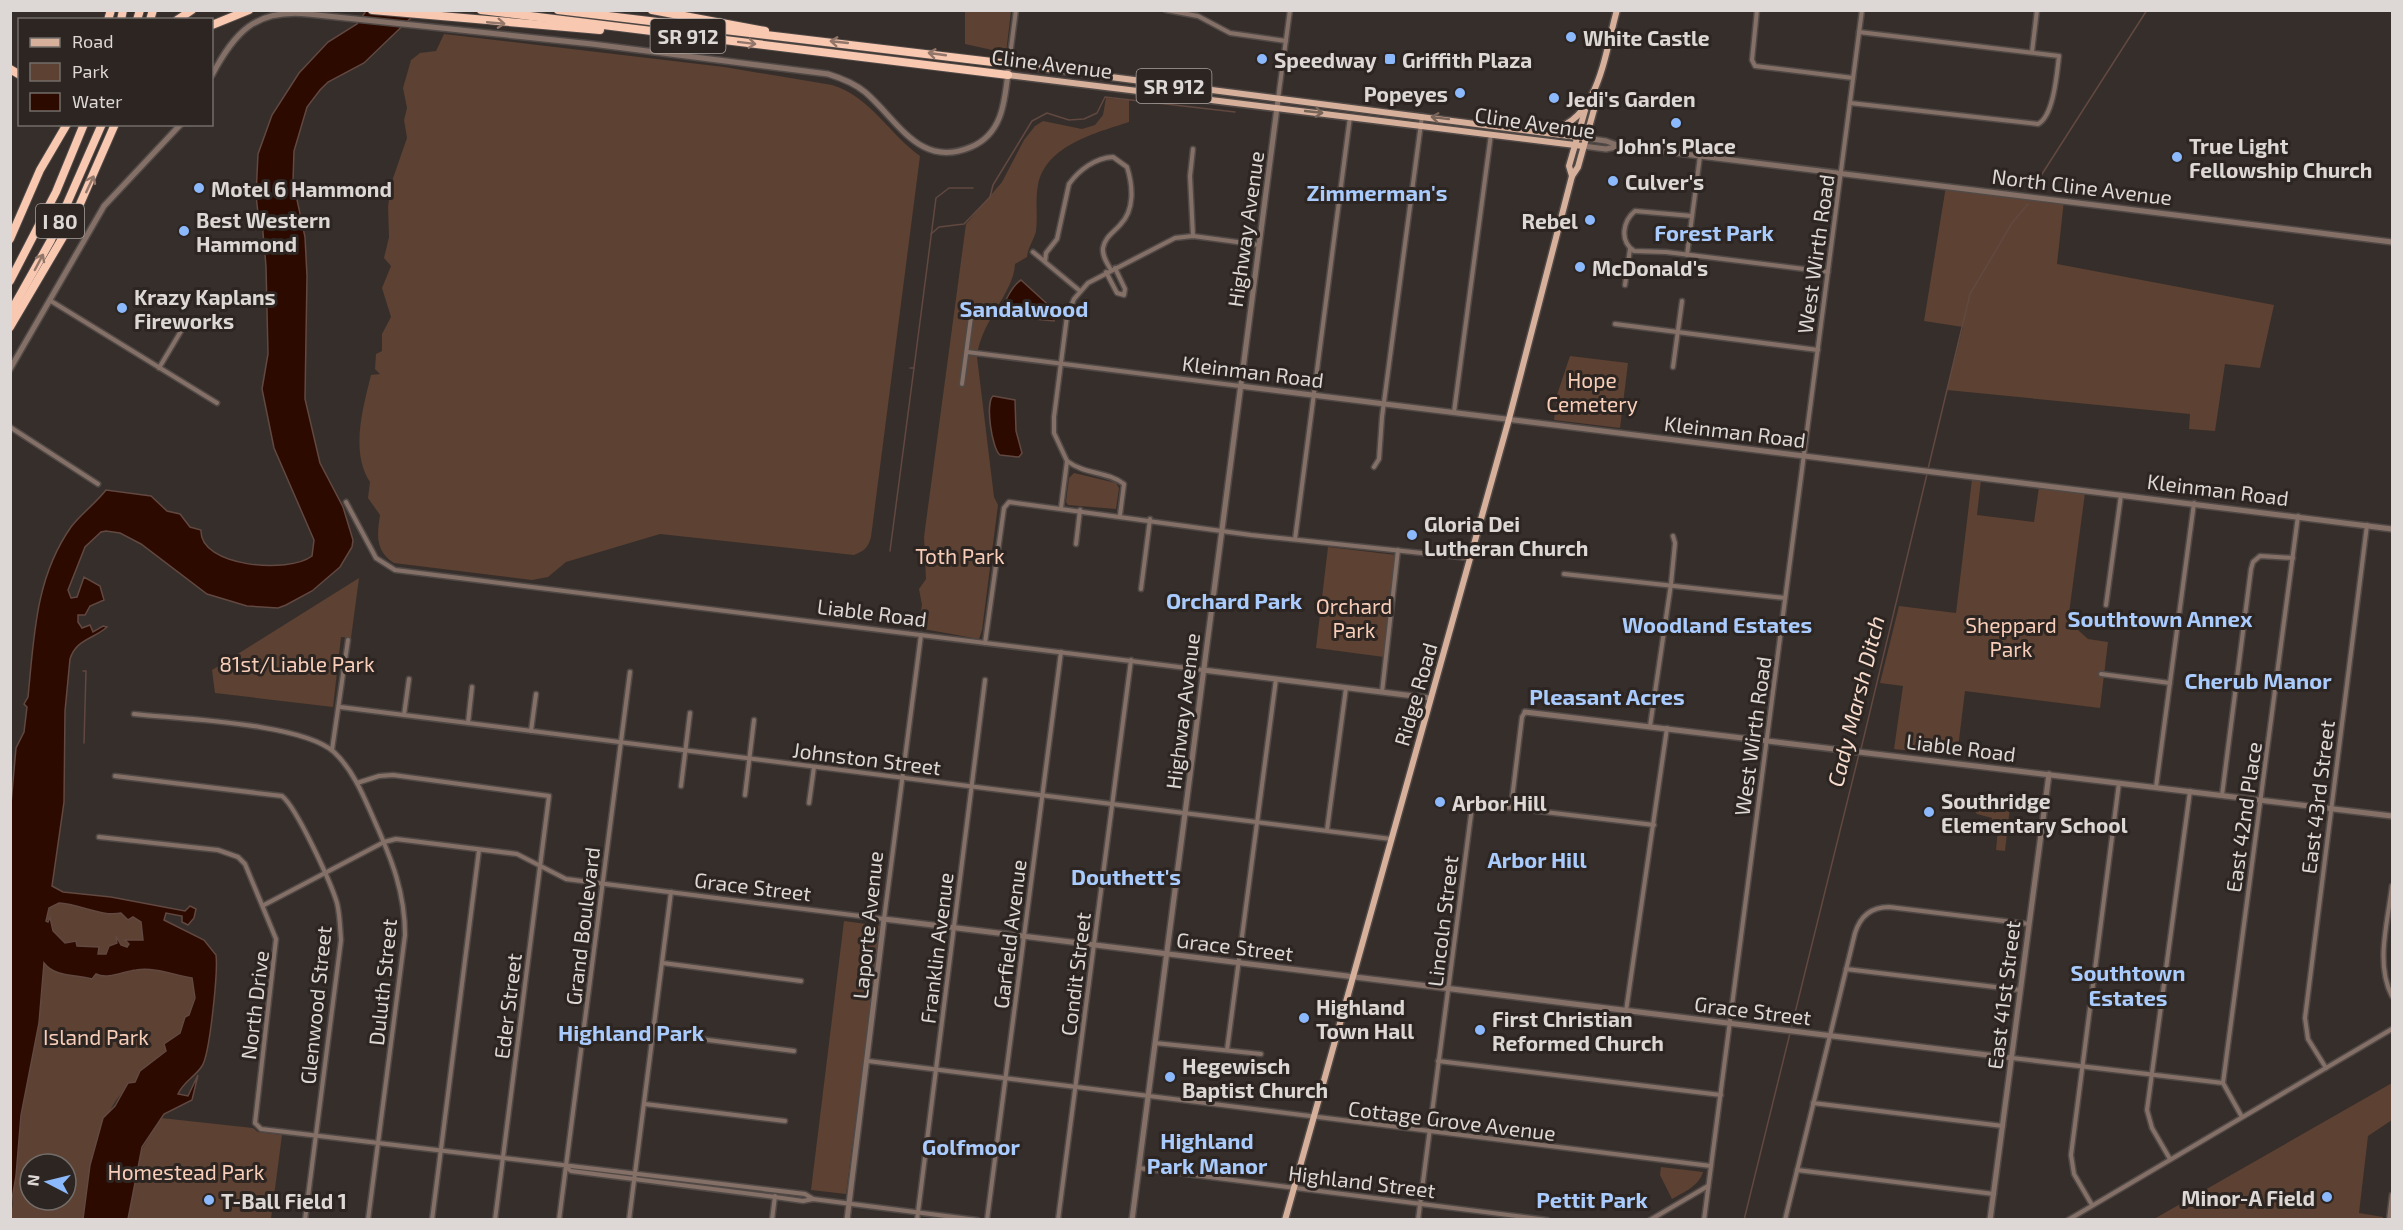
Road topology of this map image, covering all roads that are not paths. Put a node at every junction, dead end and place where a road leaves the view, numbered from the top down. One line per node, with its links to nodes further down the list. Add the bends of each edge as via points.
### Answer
1 (249, 10): 13 (highway)
2 (372, 10): 14 (highway, one-way to 14)
3 (481, 10): 14 (highway, Cline Avenue / SR 912)
4 (558, 10): 16 (highway, Cline Avenue / SR 912)
5 (652, 10): 16 (highway, via 754,27)
6 (1016, 10): 19 (street)
7 (1166, 10): 17 (street, via 1197,16 1230,33)
8 (1290, 10): 17 (street)
9 (1617, 10): 24 (main road)
10 (1757, 10): 22 (street, via 1754,65)
11 (1862, 10): 15 (street, West Wirth Road)
12 (2037, 10): 18 (street)
13 (213, 25)
14 (648, 32): 21 (highway, Cline Avenue / SR 912, one-way to 21)
15 (1859, 32): 18 (street); 22 (street, West Wirth Road)
16 (781, 36): 19 (highway, Cline Avenue / SR 912, one-way to 16)
17 (1286, 40): 23 (street)
18 (2032, 52): 25 (street, via 2059,56 2055,91 2040,124)
19 (1009, 64): 21 (street); 23 (main road, Cline Avenue / SR 912)
20 (213, 73): 21 (street, via 234,38 263,18 288,13 592,44 828,74 861,89 914,142 941,152 969,148 990,134 1003,111)
21 (1008, 75): 26 (main road, Cline Avenue / SR 912)
22 (1853, 78): 25 (street, West Wirth Road)
23 (1278, 100): 26 (street, Highway Avenue); 28 (main road, Cline Avenue / SR 912)
24 (1589, 101): 35 (main road, via 1569,124); 37 (main road, Ridge Road); 38 (main road, Ridge Road, via 1594,106)
25 (1850, 103): 45 (street, West Wirth Road)
26 (1277, 108): 27 (main road, Cline Avenue / SR 912, one-way to 27); 51 (street, Highway Avenue)
27 (1350, 116): 29 (main road, Cline Avenue / SR 912); 77 (street)
28 (1422, 116): 29 (street); 35 (main road, Cline Avenue / SR 912, one-way to 28)
29 (1420, 125): 36 (main road, Cline Avenue / SR 912); 79 (street)
30 (67, 126): 49 (highway, via 40,170)
31 (83, 126): 58 (highway, I 80, via 47,211)
32 (101, 126): 63 (highway, I 80, one-way to 32, via 56,230)
33 (116, 126): 67 (highway, one-way to 33, via 73,220)
34 (179, 126): 62 (street, via 104,206)
35 (1540, 131): 37 (main road, Cline Avenue / SR 912)
36 (1491, 134): 39 (main road, Cline Avenue / SR 912); 80 (street)
37 (1577, 137): 38 (main road, Cline Avenue / SR 912); 39 (main road, Ridge Road)
38 (1586, 138): 40 (main road, Ridge Road); 41 (street, Cline Avenue)
39 (1575, 144): 40 (main road, Cline Avenue / SR 912); 46 (main road, Ridge Road, via 1569,166)
40 (1583, 146): 41 (street, Cline Avenue); 46 (main road, Ridge Road)
41 (1620, 146): 43 (street, Cline Avenue)
42 (1193, 149): 48 (street)
43 (1700, 156): 44 (street, Cline Avenue); 47 (street)
44 (1767, 164): 45 (street, North Cline Avenue)
45 (1841, 173): 50 (street, North Cline Avenue); 57 (street, West Wirth Road)
46 (1572, 176): 81 (main road, Ridge Road)
47 (1692, 216): 52 (street, via 1635,211 1624,230); 54 (street)
48 (1193, 236): 51 (street); 56 (street, via 1168,240)
49 (10, 239)
50 (2392, 242)
51 (1259, 245): 76 (street, Highway Avenue)
52 (1630, 249): 54 (street); 59 (street)
53 (1033, 252): 55 (street)
54 (1687, 255): 57 (street)
55 (1045, 262): 56 (street, via 1046,253 1057,239 1069,184 1095,161 1113,157 1127,166 1131,202 1121,224 1103,245); 60 (street)
56 (1111, 270): 56 (street, via 1117,293 1124,295 1125,289); 60 (street)
57 (1828, 272): 69 (street, West Wirth Road)
58 (10, 281)
59 (1625, 285)
60 (1080, 291): 71 (street, via 1067,316)
61 (1682, 301): 68 (street)
62 (51, 302): 73 (street); 74 (street)
63 (10, 313)
64 (972, 317): 70 (street)
65 (187, 321): 73 (street)
66 (1615, 324): 68 (street)
67 (10, 327)
68 (1678, 332): 69 (street); 72 (street)
69 (1818, 350): 83 (street, West Wirth Road)
70 (967, 352): 71 (street, Kleinman Road); 75 (street)
71 (1060, 364): 76 (street, Kleinman Road); 84 (street, via 1054,434)
72 (1673, 367)
73 (159, 368): 78 (street)
74 (10, 369)
75 (962, 384)
76 (1240, 386): 77 (street, Kleinman Road); 97 (street, Highway Avenue)
77 (1313, 396): 79 (street, Kleinman Road); 99 (street)
78 (217, 403)
79 (1383, 405): 80 (street, Kleinman Road); 85 (street, via 1379,459)
80 (1454, 413): 81 (street, Kleinman Road)
81 (1509, 419): 83 (street, Kleinman Road); 103 (main road, Ridge Road)
82 (10, 427): 86 (street)
83 (1804, 456): 87 (street, Kleinman Road); 107 (street, West Wirth Road)
84 (1067, 461): 90 (street); 92 (street, via 1092,474 1115,477 1124,484)
85 (1374, 467)
86 (98, 484)
87 (2122, 494): 89 (street, Kleinman Road); 108 (street)
88 (346, 502): 109 (street, Liable Road, via 376,558 395,570)
89 (2194, 503): 93 (street, Kleinman Road); 120 (street)
90 (1061, 508): 91 (street); 111 (street, via 1006,503)
91 (1080, 510): 92 (street); 100 (street)
92 (1120, 515): 94 (street)
93 (2298, 516): 95 (street, Kleinman Road); 102 (street, East 42nd Place)
94 (1150, 519): 97 (street); 106 (street)
95 (2367, 525): 96 (street, Kleinman Road); 158 (street, East 43rd Street)
96 (2392, 529)
97 (1222, 531): 99 (street); 114 (street, Highway Avenue)
98 (1673, 536): 105 (street)
99 (1295, 539): 101 (street)
100 (1076, 544)
101 (1398, 550): 103 (street); 123 (street)
102 (2293, 558): 153 (street, via 2260,556 2253,562); 154 (street, East 42nd Place)
103 (1470, 559): 125 (main road, Ridge Road)
104 (1564, 573): 105 (street)
105 (1671, 584): 107 (street); 133 (street)
106 (1142, 589)
107 (1785, 598): 136 (street, West Wirth Road)
108 (2106, 604)
109 (921, 635): 111 (street, Liable Road); 144 (street, Laporte Avenue)
110 (348, 640): 126 (street)
111 (986, 643): 112 (street, Liable Road)
112 (1061, 652): 113 (street, Liable Road); 151 (street, Garfield Avenue)
113 (1131, 660): 114 (street, Liable Road); 156 (street, Condit Street)
114 (1203, 670): 118 (street, Liable Road); 159 (street, Highway Avenue)
115 (630, 672): 137 (street, Grand Boulevard)
116 (2101, 674): 120 (street)
117 (408, 679): 130 (street)
118 (1276, 679): 122 (street, Liable Road); 161 (street)
119 (986, 680): 148 (street, Franklin Avenue)
120 (2170, 682): 149 (street)
121 (472, 687): 132 (street)
122 (1346, 688): 123 (street, Liable Road); 163 (street)
123 (1382, 692): 125 (street, Liable Road)
124 (536, 694): 135 (street)
125 (1430, 698): 165 (main road, Ridge Road)
126 (340, 707): 130 (street, Johnston Street); 138 (street)
127 (1525, 712): 133 (street, Liable Road); 157 (street)
128 (690, 713): 139 (street)
129 (134, 714): 138 (street, Duluth Street, via 291,732)
130 (404, 715): 132 (street, Johnston Street)
131 (754, 720): 140 (street)
132 (468, 723): 135 (street, Johnston Street)
133 (1650, 726): 134 (street, Liable Road)
134 (1667, 728): 136 (street, Liable Road); 162 (street)
135 (531, 731): 137 (street, Johnston Street)
136 (1767, 740): 142 (street, Liable Road); 189 (street, West Wirth Road)
137 (621, 742): 139 (street, Johnston Street); 170 (street, Grand Boulevard)
138 (332, 750): 145 (street, Duluth Street)
139 (686, 750): 140 (street, Johnston Street); 147 (street)
140 (749, 758): 141 (street, Johnston Street); 152 (street)
141 (814, 766): 144 (street, Johnston Street); 155 (street)
142 (2049, 774): 146 (street, Liable Road); 175 (street, East 41st Street)
143 (115, 776): 169 (street, Glenwood Street, via 282,796 292,807)
144 (901, 777): 148 (street, Johnston Street); 174 (street, Laporte Avenue)
145 (357, 783): 166 (street, Duluth Street); 168 (street, Eder Street, via 393,775 549,796)
146 (2119, 783): 149 (street, Liable Road); 200 (street)
147 (681, 786)
148 (972, 786): 151 (street, Johnston Street); 176 (street, Franklin Avenue)
149 (2156, 787): 150 (street, Liable Road)
150 (2190, 791): 153 (street, Liable Road); 203 (street)
151 (1042, 794): 156 (street, Johnston Street); 177 (street, Garfield Avenue)
152 (745, 795)
153 (2222, 795): 154 (street, Liable Road)
154 (2260, 800): 158 (street, Liable Road); 205 (street, East 42nd Place)
155 (808, 803)
156 (1112, 803): 159 (street, Johnston Street); 178 (street, Condit Street)
157 (1511, 807): 162 (street); 185 (street, Lincoln Street, via 1474,805)
158 (2330, 808): 160 (street, Liable Road); 201 (street, East 43rd Street, via 2305,1018 2308,1039)
159 (1185, 812): 161 (street, Johnston Street); 179 (street, Highway Avenue)
160 (2392, 816)
161 (1258, 821): 163 (street, Johnston Street); 181 (street)
162 (1654, 825): 188 (street)
163 (1327, 831): 165 (street, Johnston Street)
164 (99, 837): 173 (street, North Drive, via 227,851 245,864)
165 (1391, 839): 183 (main road, Ridge Road)
166 (384, 842): 167 (street, Grace Street, via 396,839); 169 (street, Grace Street); 217 (street, Duluth Street, via 402,892 405,935)
167 (479, 850): 168 (street, Grace Street, via 517,854); 218 (street)
168 (540, 867): 170 (street, Grace Street, via 566,879); 220 (street, Eder Street)
169 (324, 874): 173 (street, Grace Street); 216 (street, Glenwood Street, via 336,902 341,940)
170 (603, 884): 172 (street, Grace Street); 222 (street, Grand Boulevard)
171 (2392, 886): 187 (street, via 2383,974)
172 (671, 892): 174 (street, Grace Street); 180 (street)
173 (264, 905): 216 (street, North Drive, via 274,927 277,951 255,1123 256,1127)
174 (884, 919): 176 (street, Grace Street); 198 (street, Laporte Avenue)
175 (2029, 924): 182 (street, via 1878,908 1866,914 1857,927); 186 (street, East 41st Street)
176 (954, 928): 177 (street, Grace Street); 202 (street, Franklin Avenue)
177 (1023, 937): 178 (street, Grace Street); 204 (street, Garfield Avenue)
178 (1094, 946): 179 (street, Grace Street); 206 (street, Condit Street)
179 (1166, 955): 181 (street, Grace Street); 193 (street, Highway Avenue)
180 (663, 963): 184 (street); 191 (street)
181 (1239, 964): 183 (street, Grace Street); 194 (street)
182 (1846, 969): 186 (street); 192 (street)
183 (1352, 977): 185 (street, Grace Street); 212 (main road, Ridge Road)
184 (801, 981)
185 (1448, 990): 188 (street, Grace Street); 199 (street, Lincoln Street)
186 (2020, 990): 197 (street, East 41st Street)
187 (2392, 996)
188 (1626, 1011): 189 (street, Grace Street)
189 (1729, 1024): 192 (street, Grace Street); 207 (street, West Wirth Road)
190 (2392, 1029): 201 (street)
191 (654, 1033): 195 (street); 210 (street)
192 (1830, 1036): 197 (street, Grace Street); 209 (street)
193 (1154, 1043): 194 (street); 208 (street, Highway Avenue)
194 (1227, 1050): 196 (street)
195 (794, 1051)
196 (1261, 1054)
197 (2012, 1058): 200 (street, Grace Street); 214 (street, East 41st Street)
198 (868, 1061): 202 (street, Cottage Grove Avenue); 234 (street, Laporte Avenue)
199 (1438, 1061): 207 (street); 215 (street, Lincoln Street)
200 (2082, 1066): 203 (street, Grace Street); 236 (street, via 2071,1165)
201 (2326, 1068): 211 (street)
202 (936, 1070): 204 (street, Cottage Grove Avenue); 237 (street, Franklin Avenue)
203 (2152, 1074): 205 (street, Grace Street); 219 (street, via 2148,1120)
204 (1005, 1079): 206 (street, Cottage Grove Avenue); 248 (street, Garfield Avenue)
205 (2223, 1083): 211 (street)
206 (1076, 1088): 208 (street, Cottage Grove Avenue); 249 (street, Condit Street)
207 (1721, 1095): 221 (street, West Wirth Road)
208 (1147, 1096): 212 (street, Cottage Grove Avenue); 223 (street, Highway Avenue)
209 (1814, 1103): 214 (street); 224 (street)
210 (645, 1104): 213 (street); 225 (street)
211 (2242, 1117): 219 (street)
212 (1313, 1118): 215 (street, Cottage Grove Avenue); 228 (main road, Ridge Road)
213 (785, 1121)
214 (2003, 1126): 230 (street, East 41st Street)
215 (1430, 1132): 221 (street, Cottage Grove Avenue); 235 (street, Lincoln Street)
216 (316, 1136): 217 (street); 238 (street, Glenwood Street)
217 (378, 1144): 218 (street); 239 (street, Duluth Street)
218 (440, 1152): 220 (street); 240 (street)
219 (2170, 1159): 236 (street)
220 (502, 1160): 222 (street); 241 (street, Eder Street)
221 (1711, 1166): 227 (street, West Wirth Road)
222 (566, 1168): 225 (street); 226 (street); 242 (street, Grand Boulevard)
223 (1139, 1168): 228 (street, Highland Street); 250 (street, Highway Avenue)
224 (1797, 1170): 230 (street); 256 (street)
225 (635, 1173): 226 (street); 229 (street)
226 (634, 1179): 232 (street); 243 (street)
227 (1708, 1186): 254 (street); 255 (street, West Wirth Road)
228 (1293, 1187): 235 (street, Highland Street); 251 (main road, Ridge Road)
229 (776, 1191): 232 (street); 233 (street, via 805,1194)
230 (1994, 1194): 257 (street, East 41st Street)
231 (2392, 1195): 259 (street)
232 (775, 1197): 233 (street); 244 (street)
233 (813, 1199): 234 (street)
234 (849, 1203): 237 (street); 245 (street, Laporte Avenue)
235 (1420, 1203): 252 (street, Lincoln Street); 253 (street, Highland Street)
236 (2092, 1205): 258 (street)
237 (918, 1212): 246 (street, Franklin Avenue); 247 (street)
238 (305, 1220)
239 (368, 1220)
240 (432, 1220)
241 (495, 1220)
242 (559, 1220)
243 (628, 1220)
244 (772, 1220)
245 (847, 1220)
246 (917, 1220)
247 (977, 1220)
248 (987, 1220)
249 (1058, 1220)
250 (1132, 1220)
251 (1285, 1220)
252 (1418, 1220)
253 (1546, 1220)
254 (1650, 1220)
255 (1704, 1220)
256 (1785, 1220)
257 (1990, 1220)
258 (2068, 1220)
259 (2389, 1220)

